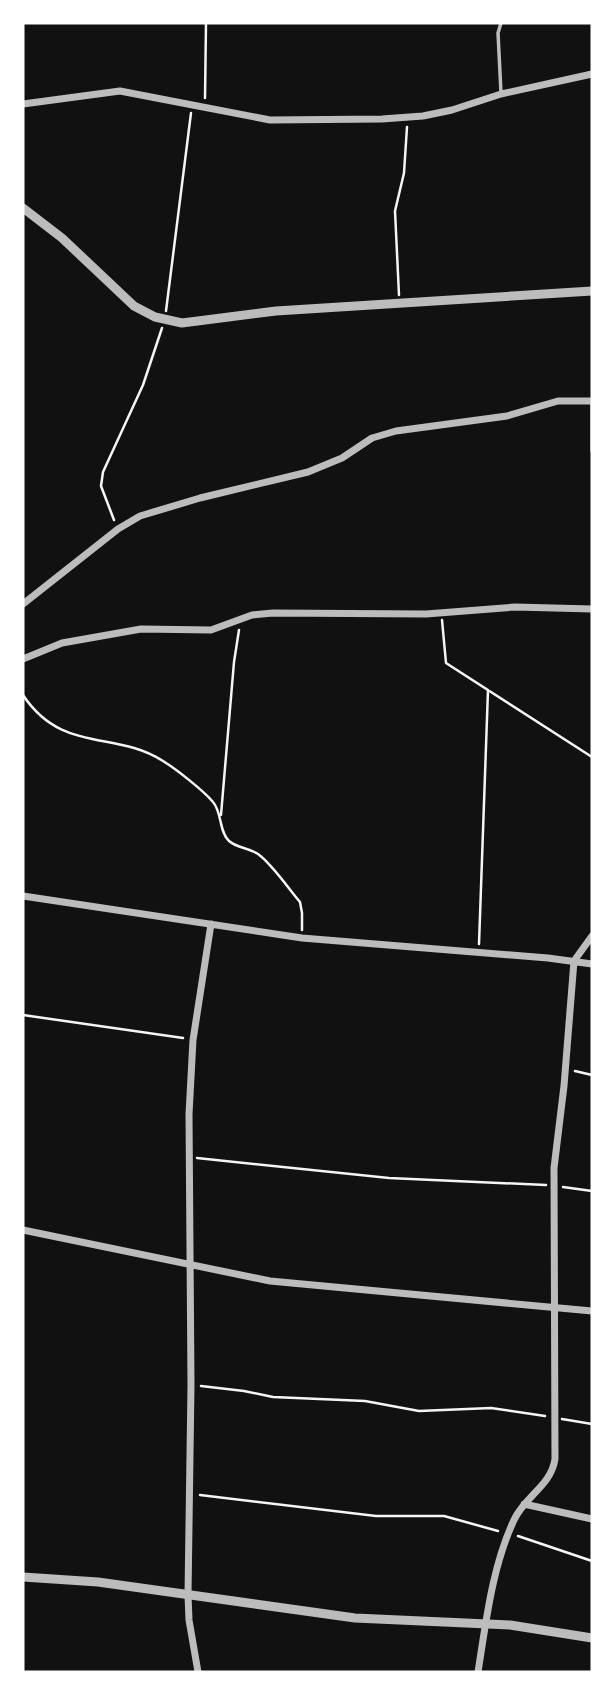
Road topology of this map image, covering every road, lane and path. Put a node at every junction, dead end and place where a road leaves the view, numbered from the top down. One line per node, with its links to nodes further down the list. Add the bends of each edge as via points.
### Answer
1 (206, 23): 6 (path)
2 (501, 23): 4 (lane)
3 (592, 74): 4 (street)
4 (501, 94): 7 (street, via 452,110)
5 (23, 104): 6 (street, via 120,91)
6 (205, 109): 7 (street, via 271,120)
7 (408, 117): 10 (path, via 404,173 395,211)
8 (23, 208): 10 (street, via 134,306 155,317 190,323 276,311)
9 (592, 291): 10 (street)
10 (400, 304)
11 (592, 401): 12 (lane); 13 (street, via 558,401 507,416 396,431 372,438 342,458 308,472 140,516)
12 (592, 451)
13 (23, 604)
14 (592, 609): 15 (street, via 515,607)
15 (442, 613): 16 (street, via 274,613); 18 (path, via 446,663)
16 (241, 621): 17 (street, via 211,630 141,629 62,643); 21 (path)
17 (23, 659)
18 (488, 690): 20 (path); 26 (path)
19 (23, 695): 21 (path, via 31,708 52,724 82,738 145,751 165,763 214,803)
20 (592, 757)
21 (220, 818): 25 (path, via 226,839 257,853 300,902)
22 (23, 896): 23 (street)
23 (211, 924): 25 (street); 30 (street)
24 (592, 936): 27 (street)
25 (302, 938): 26 (street)
26 (479, 954): 27 (street)
27 (574, 961): 28 (street); 31 (street)
28 (592, 964)
29 (23, 1015): 30 (path)
30 (193, 1040): 33 (street)
31 (565, 1069): 32 (path); 34 (street)
32 (592, 1075)
33 (190, 1157): 34 (path, via 389,1178); 37 (street)
34 (554, 1186): 35 (path); 38 (street)
35 (592, 1191)
36 (23, 1230): 37 (street)
37 (191, 1265): 38 (street, via 270,1281); 40 (street)
38 (553, 1307): 39 (street); 41 (street)
39 (592, 1311)
40 (191, 1385): 41 (path, via 273,1397 365,1401 419,1411 491,1408); 43 (street)
41 (555, 1418): 42 (path); 44 (street, via 553,1471)
42 (592, 1424)
43 (190, 1494): 46 (path, via 376,1516 444,1517); 49 (street)
44 (524, 1504): 45 (street); 46 (street)
45 (592, 1519)
46 (508, 1533): 47 (path); 50 (street)
47 (592, 1561)
48 (23, 1577): 49 (street)
49 (188, 1595): 50 (street, via 355,1618); 52 (street)
50 (486, 1623): 51 (street); 53 (street)
51 (592, 1638)
52 (198, 1672)
53 (478, 1672)

